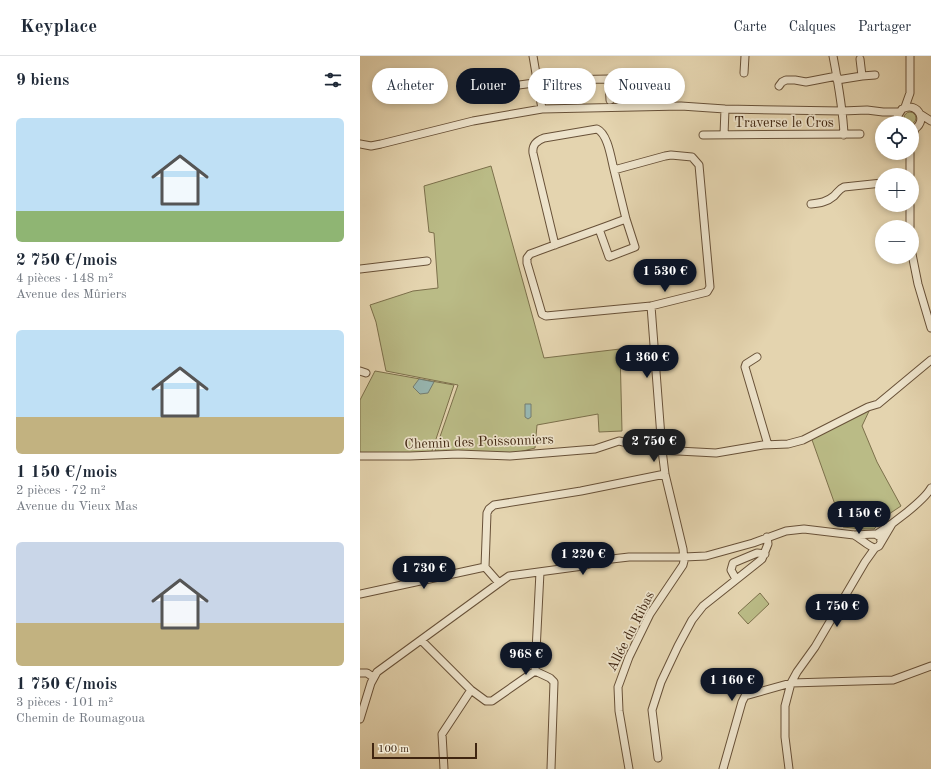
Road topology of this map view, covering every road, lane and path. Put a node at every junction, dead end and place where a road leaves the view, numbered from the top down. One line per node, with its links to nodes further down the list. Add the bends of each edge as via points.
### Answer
1 (533, 56): 6 (street)
2 (745, 56): 7 (street)
3 (833, 56): 10 (street, Traverse le Cros)
4 (910, 56): 12 (street)
5 (860, 59): 9 (street)
6 (535, 68)
7 (744, 73)
8 (875, 75): 9 (street)
9 (862, 76): 10 (street)
10 (837, 78): 11 (street, via 806,82 786,80); 18 (street, Traverse le Cros)
11 (779, 86)
12 (910, 92): 14 (street); 15 (street)
13 (541, 104): 16 (street)
14 (906, 107): 15 (street); 20 (street)
15 (915, 108): 21 (street)
16 (542, 109): 17 (street, via 681,106); 31 (street, via 473,121 371,146)
17 (725, 109): 18 (street); 28 (street, Traverse le Cros)
18 (842, 111): 19 (street); 29 (street, Traverse le Cros)
19 (883, 112): 20 (street); 22 (street)
20 (899, 112): 23 (street)
21 (920, 114): 24 (street); 25 (street)
22 (889, 116)
23 (899, 116)
24 (931, 123): 26 (street)
25 (919, 124)
26 (919, 128)
27 (860, 134): 29 (street, Traverse le Cros)
28 (724, 135): 29 (street, Traverse le Cros); 30 (street, Traverse le Cros)
29 (844, 135)
30 (703, 136)
31 (360, 144)
32 (614, 170): 35 (street); 37 (street, via 605,137 597,129 544,138 535,143 532,148); 41 (street, via 671,155 692,156 699,165 710,287 707,292)
33 (875, 184): 34 (street, via 844,187 827,200)
34 (811, 204)
35 (626, 219): 36 (street); 36 (street, via 635,247 610,257)
36 (599, 229): 37 (street)
37 (555, 245): 41 (street, via 530,254 527,258 542,314 546,316)
38 (427, 261): 40 (street)
39 (914, 264): 42 (street)
40 (360, 269)
41 (651, 306): 46 (street)
42 (931, 328)
43 (757, 357): 45 (street, via 745,367)
44 (931, 360): 45 (street, Chemin des Poissonniers, via 878,404 803,440)
45 (768, 445): 46 (street, Chemin des Poissonniers, via 716,453)
46 (662, 450): 47 (street, Chemin des Poissonniers, via 619,441 595,449 510,456); 48 (street)
47 (360, 456)
48 (665, 474): 57 (street); 58 (street, via 494,505 487,513)
49 (931, 488): 50 (street)
50 (892, 524): 51 (street); 54 (street)
51 (874, 534): 52 (street); 54 (street, via 880,537); 55 (street, via 868,537)
52 (854, 535): 53 (street, via 796,529); 55 (street)
53 (767, 537): 56 (street); 57 (street, via 720,553)
54 (881, 541): 55 (street, via 879,546)
55 (871, 545): 68 (street, via 865,562)
56 (765, 554): 60 (street); 60 (street, via 758,553 733,563 731,570)
57 (684, 557): 59 (street, via 629,557); 74 (street, Allée du Ribas, via 683,565 650,614 618,687 619,711)
58 (485, 567): 61 (street); 62 (street)
59 (540, 572): 61 (street, via 509,576); 65 (street)
60 (736, 579): 71 (street, via 704,606 692,620 661,682 652,710)
61 (499, 582): 63 (street)
62 (360, 594)
63 (421, 640): 67 (street, via 380,669); 69 (street)
64 (931, 666): 68 (street, via 894,680)
65 (535, 672): 69 (street, via 489,702); 73 (street, via 554,682)
66 (360, 673): 67 (street, via 367,673)
67 (373, 677): 70 (street)
68 (791, 683): 75 (street, via 744,696); 76 (street, via 785,724)
69 (471, 690): 72 (street, via 442,734)
70 (360, 719)
71 (658, 758)
72 (444, 769)
73 (551, 769)
74 (629, 769)
75 (723, 769)
76 (789, 769)

